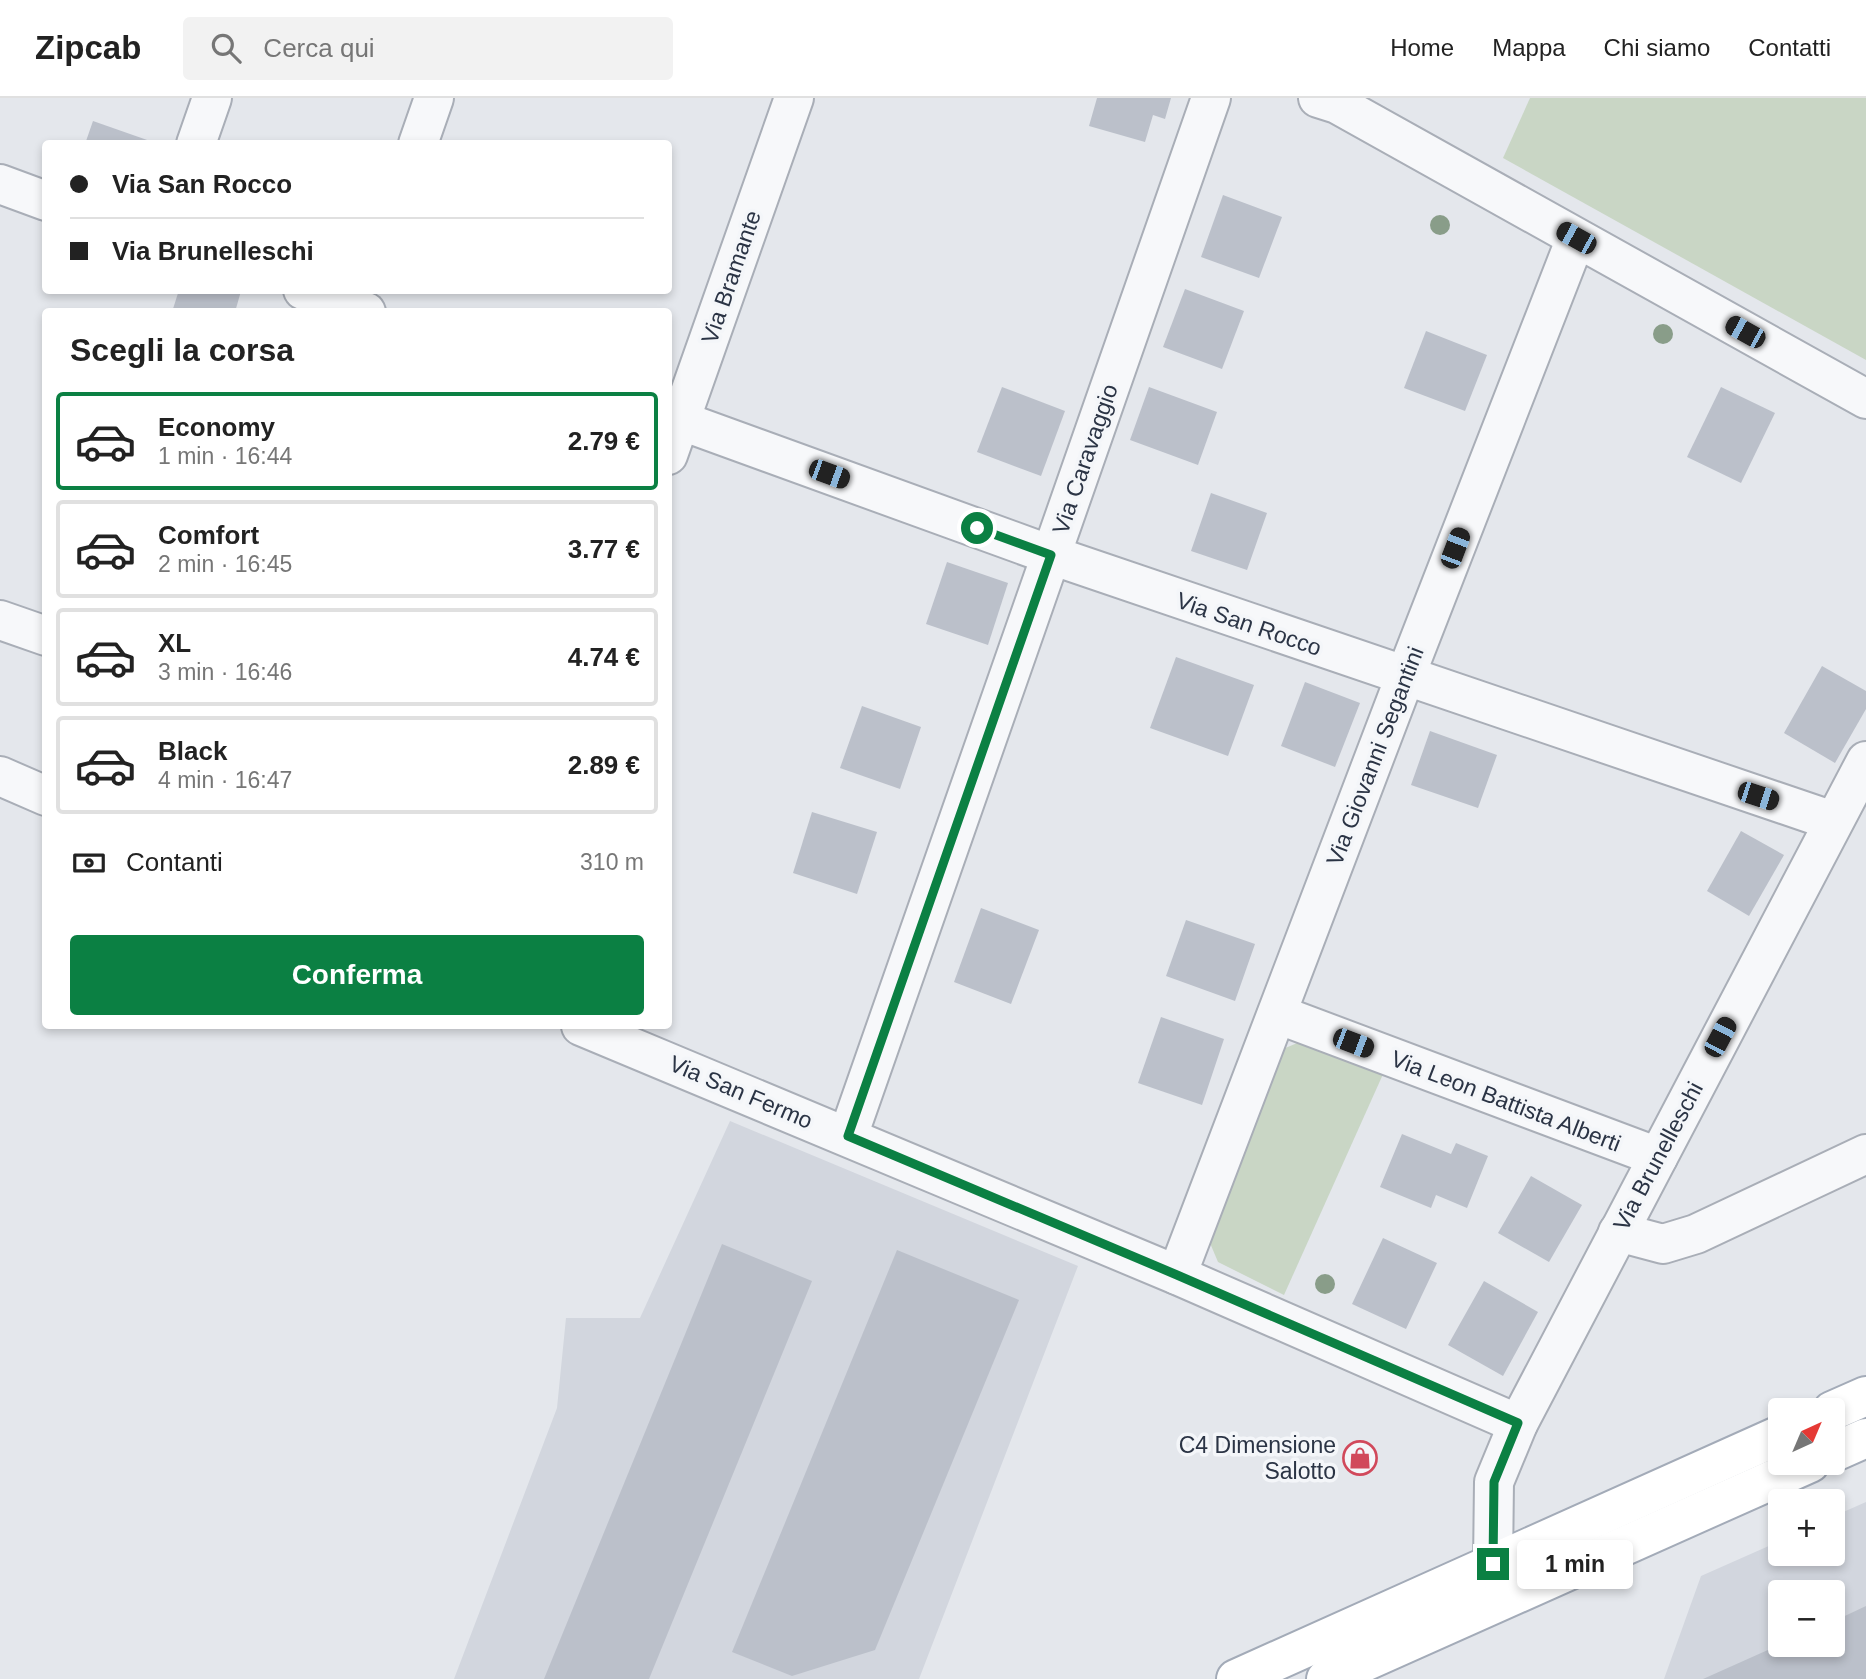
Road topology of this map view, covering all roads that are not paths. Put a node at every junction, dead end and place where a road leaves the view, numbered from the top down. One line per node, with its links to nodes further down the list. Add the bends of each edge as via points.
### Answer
1 (212, 98): 6 (street)
2 (434, 98): 7 (street)
3 (794, 98): 14 (street, Via Bramante)
4 (1210, 98): 15 (street, Via Caravaggio)
5 (1318, 98): 10 (street, via 1337,104)
6 (197, 140)
7 (419, 140)
8 (0, 184): 9 (street)
9 (42, 200)
10 (1576, 238): 13 (street); 18 (street, Via Giovanni Segantini)
11 (318, 294): 12 (street)
12 (363, 306)
13 (1866, 399)
14 (673, 431): 15 (street, Via San Rocco)
15 (1051, 555): 18 (street, Via San Rocco); 25 (street, Via Caravaggio)
16 (0, 620): 17 (street)
17 (42, 635)
18 (1405, 677): 22 (street, Via San Rocco); 23 (street, Via Giovanni Segantini)
19 (1866, 761): 22 (street, Via Brunelleschi)
20 (0, 776): 21 (street)
21 (42, 794)
22 (1833, 821): 27 (street, Via Brunelleschi)
23 (1277, 1014): 27 (street, Via Leon Battista Alberti); 29 (street, Via Giovanni Segantini)
24 (588, 1029): 25 (street, Via San Fermo)
25 (848, 1136): 29 (street, Via San Fermo)
26 (1866, 1154): 28 (street, via 1696,1234 1663,1244)
27 (1658, 1157): 28 (street, Via Brunelleschi)
28 (1618, 1232): 32 (street, Via Brunelleschi)
29 (1177, 1275): 32 (street, Via San Fermo)
30 (1866, 1396): 31 (main road)
31 (1845, 1405)
32 (1518, 1423): 37 (street, Via Brunelleschi, via 1494,1482)
33 (1866, 1438): 35 (main road)
34 (1768, 1440): 37 (main road)
35 (1845, 1447)
36 (1783, 1475): 39 (main road)
37 (1493, 1564): 38 (main road)
38 (1236, 1679)
39 (1326, 1679)

